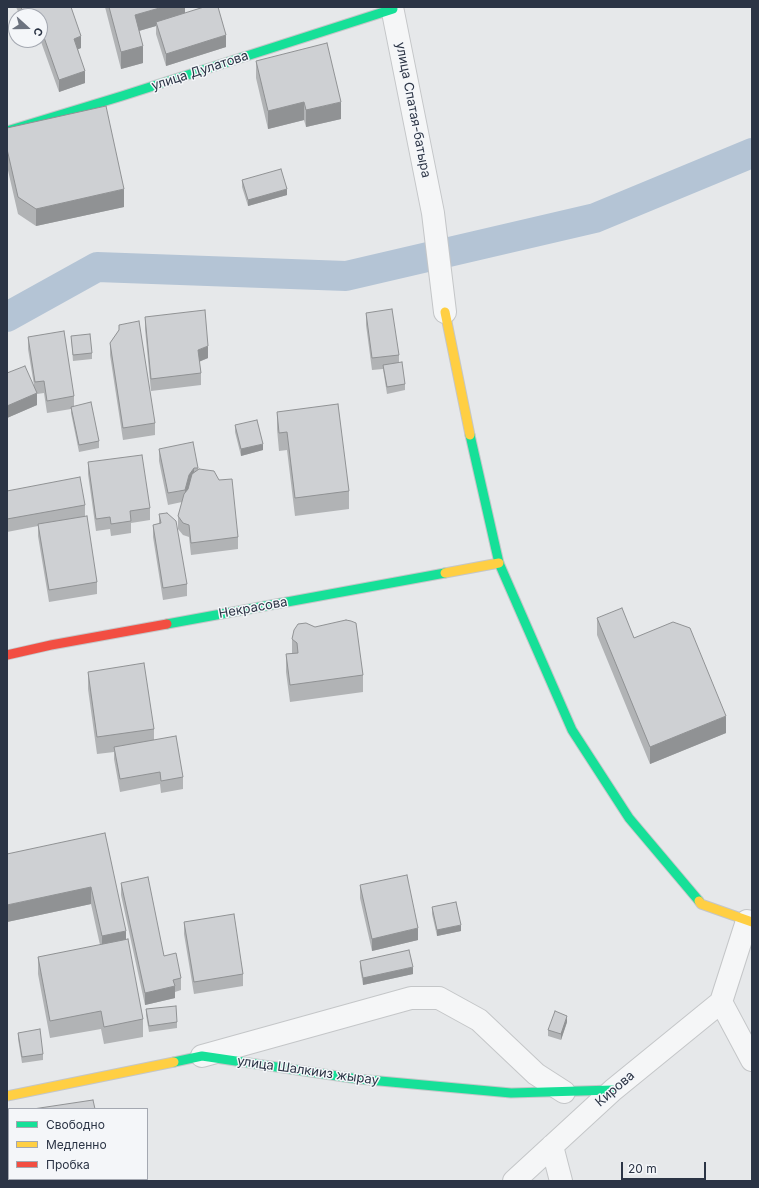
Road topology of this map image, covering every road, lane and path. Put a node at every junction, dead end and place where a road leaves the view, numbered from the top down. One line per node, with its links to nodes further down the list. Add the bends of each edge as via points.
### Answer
1 (393, 8): 2 (street, улица Дулатова); 3 (street, улица Спатая-батыра, via 433,213)
2 (7, 131)
3 (445, 312): 4 (street)
4 (499, 563): 5 (street, Некрасова, via 59,643); 6 (street, via 572,730 629,818 701,904)
5 (7, 655)
6 (750, 922): 7 (street)
7 (721, 1002): 9 (street); 10 (street, Кирова)
8 (202, 1056): 11 (street, улица Шалкииз жырау, via 358,1079 511,1093); 11 (street, via 411,998 439,998 479,1020 536,1074); 12 (street, улица Шалкииз жырау)
9 (752, 1060)
10 (613, 1090): 11 (street, улица Шалкииз жырау); 13 (street, Кирова)
11 (564, 1092)
12 (7, 1096)
13 (552, 1146): 14 (street, Кирова); 15 (street)
14 (514, 1181)
15 (561, 1181)

